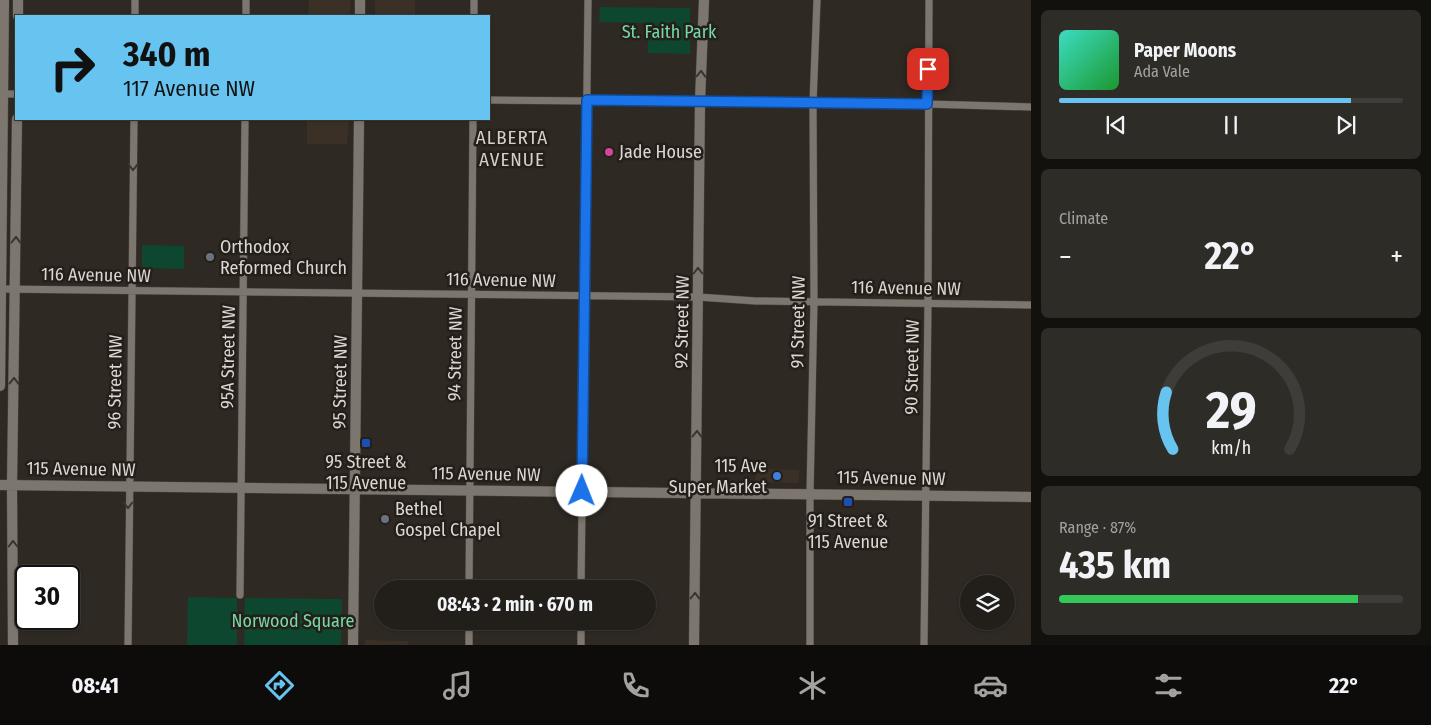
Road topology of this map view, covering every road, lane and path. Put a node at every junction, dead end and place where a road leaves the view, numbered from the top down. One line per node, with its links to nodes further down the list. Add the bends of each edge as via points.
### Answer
1 (4, 0): 16 (street)
2 (18, 0): 11 (street)
3 (136, 0): 12 (street)
4 (246, 0): 13 (street)
5 (360, 0): 14 (street)
6 (474, 0): 15 (street)
7 (588, 0): 19 (street)
8 (704, 0): 20 (street, 92 Street NW, one-way to 8)
9 (816, 0): 21 (street, 91 Street NW)
10 (929, 0): 22 (street, 90 Street NW)
11 (18, 15)
12 (135, 15)
13 (246, 15)
14 (360, 15)
15 (474, 15)
16 (2, 94): 17 (street); 29 (street)
17 (15, 94)
18 (490, 100): 19 (street)
19 (587, 100): 20 (street); 35 (street)
20 (700, 101): 21 (street); 36 (street, 92 Street NW, one-way to 20)
21 (813, 103): 22 (street); 37 (street, 91 Street NW)
22 (927, 104): 23 (street); 38 (street, 90 Street NW)
23 (1031, 107)
24 (17, 120): 30 (street, one-way to 24)
25 (134, 120): 31 (street, 96 Street NW, one-way to 31)
26 (245, 120): 32 (street, 95A Street NW)
27 (359, 120): 33 (street, 95 Street NW)
28 (472, 120): 34 (street, 94 Street NW)
29 (1, 289): 30 (street, 116 Avenue NW); 40 (street)
30 (15, 289): 31 (street, 116 Avenue NW); 42 (street, one-way to 30)
31 (131, 290): 32 (street, 116 Avenue NW); 43 (street, 96 Street NW)
32 (243, 291): 33 (street, 116 Avenue NW); 44 (street, 95A Street NW)
33 (357, 293): 34 (street, 116 Avenue NW); 45 (street, 95 Street NW)
34 (470, 294): 35 (street, 116 Avenue NW); 46 (street, 94 Street NW)
35 (584, 296): 36 (street, 116 Avenue NW); 47 (street)
36 (698, 297): 37 (street, 116 Avenue NW); 48 (street, 92 Street NW, one-way to 36)
37 (814, 302): 38 (street, 116 Avenue NW); 49 (street, 91 Street NW)
38 (928, 303): 39 (street, 116 Avenue NW); 50 (street, 90 Street NW)
39 (1031, 305)
40 (0, 386)
41 (0, 484): 42 (street, 115 Avenue NW)
42 (12, 484): 43 (street, 115 Avenue NW); 57 (street, one-way to 42)
43 (128, 486): 44 (street, 115 Avenue NW); 58 (street, 96 Street NW, one-way to 58)
44 (241, 487): 45 (street, 115 Avenue NW); 54 (street, 95A Street NW)
45 (355, 488): 46 (street, 115 Avenue NW); 59 (street, 95 Street NW)
46 (468, 490): 47 (street, 115 Avenue NW); 52 (street, 94 Street NW)
47 (582, 491): 48 (street, 115 Avenue NW); 53 (street)
48 (696, 492): 49 (street, 115 Avenue NW); 62 (street, 92 Street NW, one-way to 48)
49 (810, 494): 50 (street, 115 Avenue NW); 63 (street, 91 Street NW)
50 (925, 495): 51 (street, 115 Avenue NW); 64 (street, 90 Street NW)
51 (1031, 497)
52 (469, 580)
53 (581, 580)
54 (240, 595)
55 (469, 630): 60 (street)
56 (581, 630): 61 (street)
57 (13, 645)
58 (128, 645)
59 (353, 645)
60 (469, 645)
61 (581, 645)
62 (694, 645)
63 (810, 645)
64 (924, 645)

